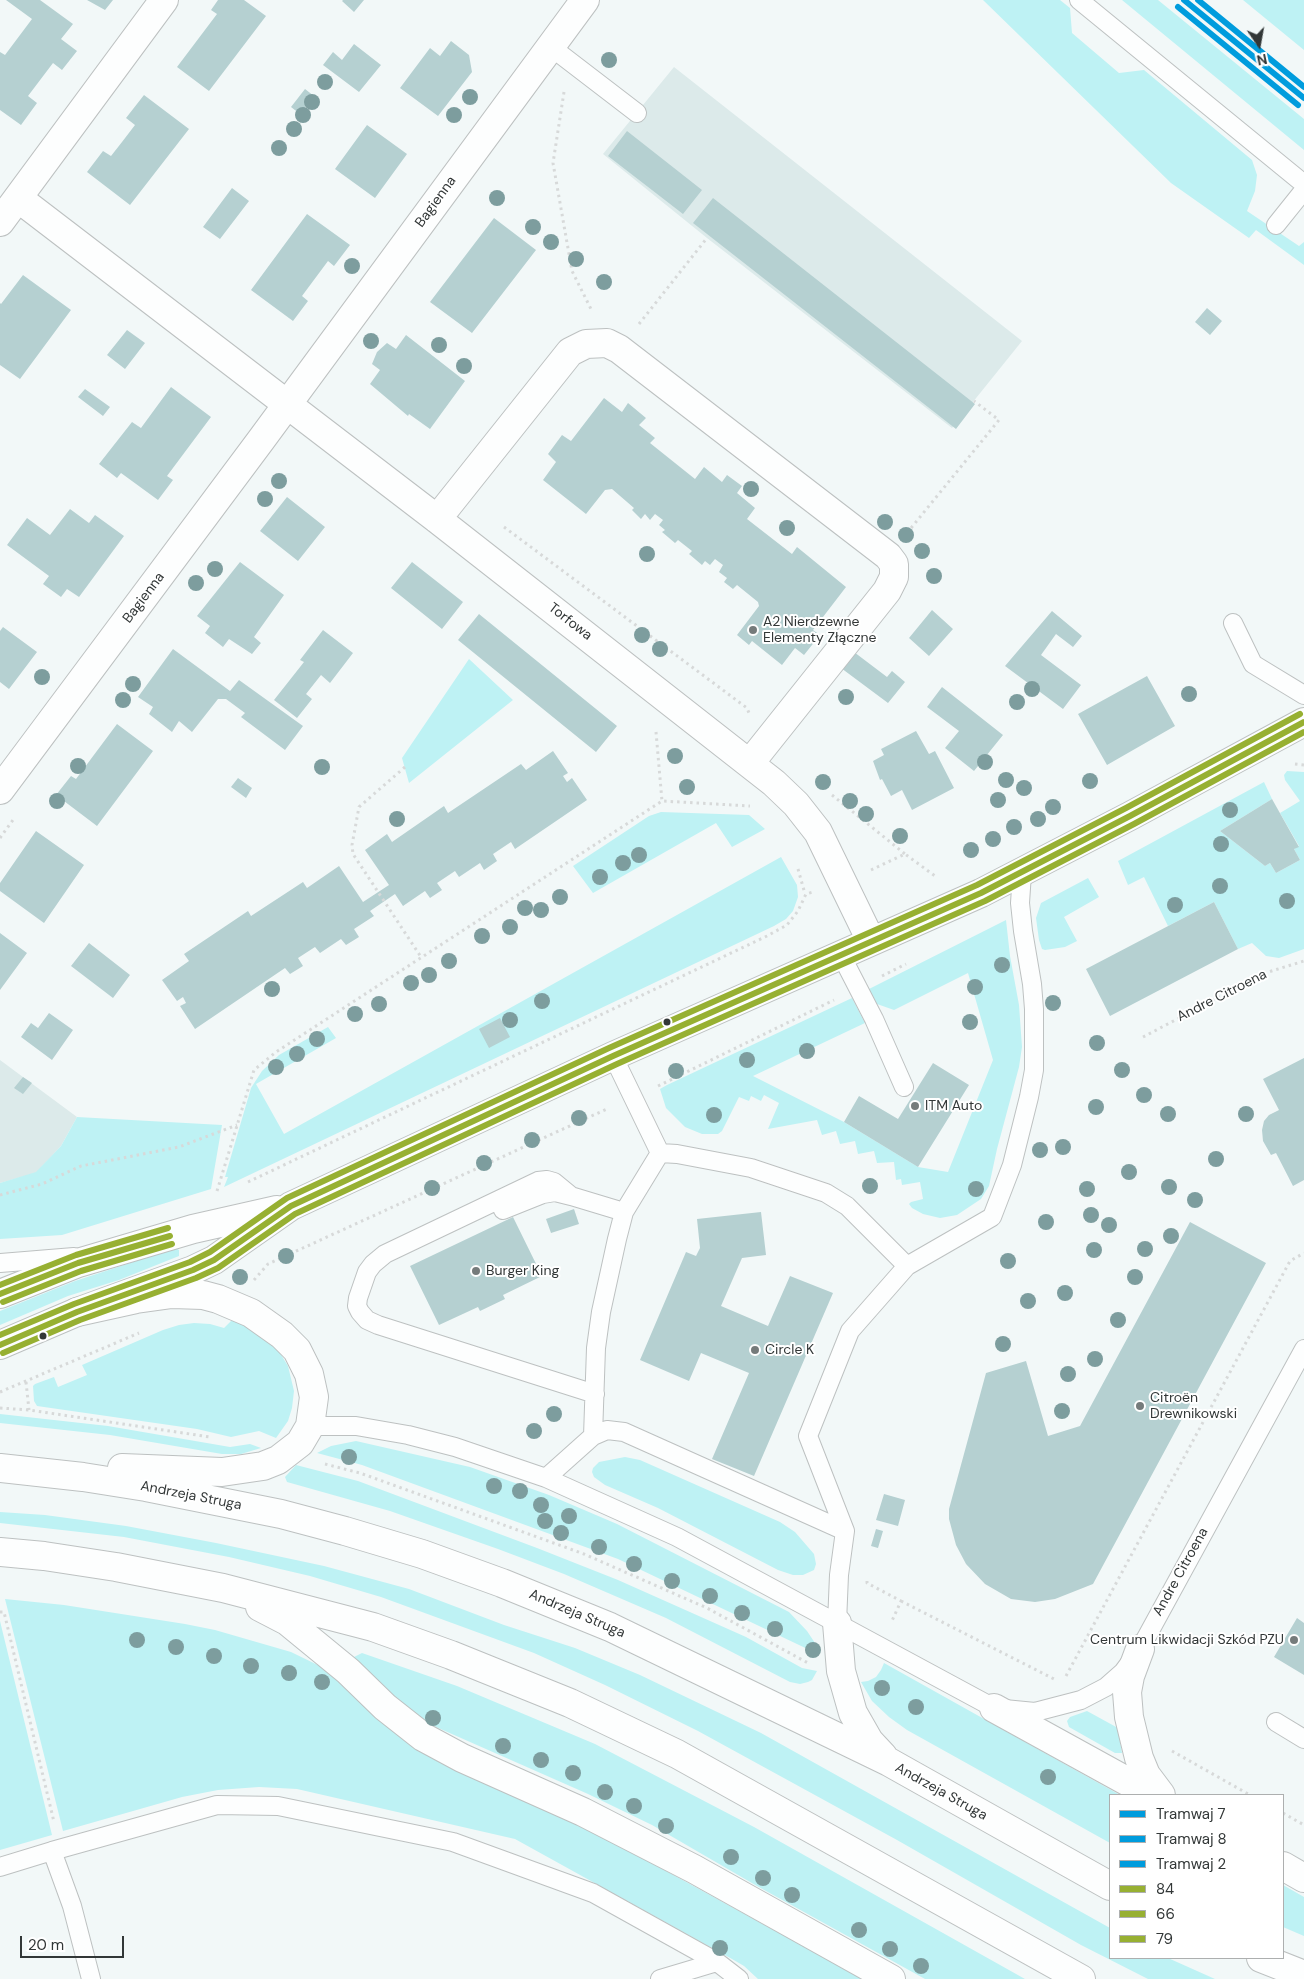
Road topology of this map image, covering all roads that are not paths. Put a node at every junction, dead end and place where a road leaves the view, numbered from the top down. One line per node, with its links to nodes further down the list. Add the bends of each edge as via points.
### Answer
1 (164, 0): 8 (street)
2 (585, 0): 4 (street, Bagienna)
3 (1079, 0): 6 (lane)
4 (560, 54): 5 (lane); 11 (street, Bagienna)
5 (637, 113)
6 (1304, 184)
7 (1304, 190): 10 (lane)
8 (18, 198): 9 (street); 11 (street)
9 (0, 222)
10 (1276, 225)
11 (287, 405): 12 (street, Torfowa); 17 (street, Bagienna)
12 (437, 519): 16 (street, Torfowa, via 664,696); 16 (street, via 570,352 586,344 613,346 888,556 894,564 894,577 887,591)
13 (1233, 623): 14 (lane, via 1253,664)
14 (1304, 695)
15 (1304, 722): 18 (street)
16 (757, 754): 19 (street, Torfowa, via 814,827)
17 (0, 790)
18 (1022, 872): 19 (street); 28 (lane, via 1020,904 1032,984 1034,1070 1012,1165 992,1217)
19 (871, 940): 20 (street)
20 (841, 955): 21 (street); 22 (lane)
21 (613, 1056): 23 (lane); 24 (street)
22 (904, 1087)
23 (660, 1153): 25 (lane); 28 (lane, via 751,1168 826,1193 847,1206)
24 (291, 1206): 26 (street); 30 (street, via 214,1260)
25 (624, 1212): 33 (lane, via 601,1312); 33 (lane, via 571,1196 554,1182 538,1181 385,1254 367,1272 358,1298 360,1312 378,1326)
26 (112, 1253): 27 (lane); 29 (street)
27 (0, 1263)
28 (907, 1266): 38 (lane, via 850,1331 808,1436)
29 (0, 1294)
30 (77, 1312): 31 (street); 34 (street, via 172,1294 203,1295 242,1308 282,1334 303,1359 310,1374 314,1397)
31 (0, 1344)
32 (1304, 1349): 42 (lane, Andre Citroena)
33 (594, 1394): 35 (lane)
34 (310, 1426): 36 (street, via 300,1443 284,1456 263,1466 233,1471); 37 (lane, via 356,1426 408,1435 455,1447)
35 (593, 1436): 37 (lane); 38 (lane, via 607,1430 624,1432)
36 (0, 1467): 46 (street, Andrzeja Struga, via 212,1499 290,1516 422,1554 610,1627)
37 (546, 1478): 41 (lane, via 677,1537)
38 (845, 1531): 41 (lane)
39 (0, 1552): 40 (street, via 116,1567)
40 (223, 1588): 60 (street, via 287,1621 423,1737 583,1812 694,1869); 61 (street, via 373,1627 570,1703 677,1754)
41 (837, 1623): 43 (lane); 46 (street, via 841,1671 853,1713 869,1741)
42 (1140, 1649): 43 (lane, Andre Citroena, via 1123,1672 1106,1687 1081,1700 1035,1712); 48 (street, via 1127,1692 1129,1716 1139,1758 1146,1775)
43 (994, 1708): 47 (street)
44 (1276, 1722): 45 (lane)
45 (1304, 1739)
46 (889, 1762): 53 (street, Andrzeja Struga)
47 (1150, 1794)
48 (1160, 1794)
49 (56, 1850): 50 (lane); 55 (lane, via 217,1805 278,1806 453,1842 592,1893); 57 (lane)
50 (0, 1867)
51 (1284, 1867): 52 (street)
52 (1304, 1878)
53 (1109, 1885)
54 (1264, 1959): 56 (street)
55 (717, 1962): 58 (lane); 59 (lane)
56 (1304, 1975)
57 (91, 1979)
58 (660, 1979)
59 (739, 1979)
60 (891, 1979)
61 (1081, 1979)

